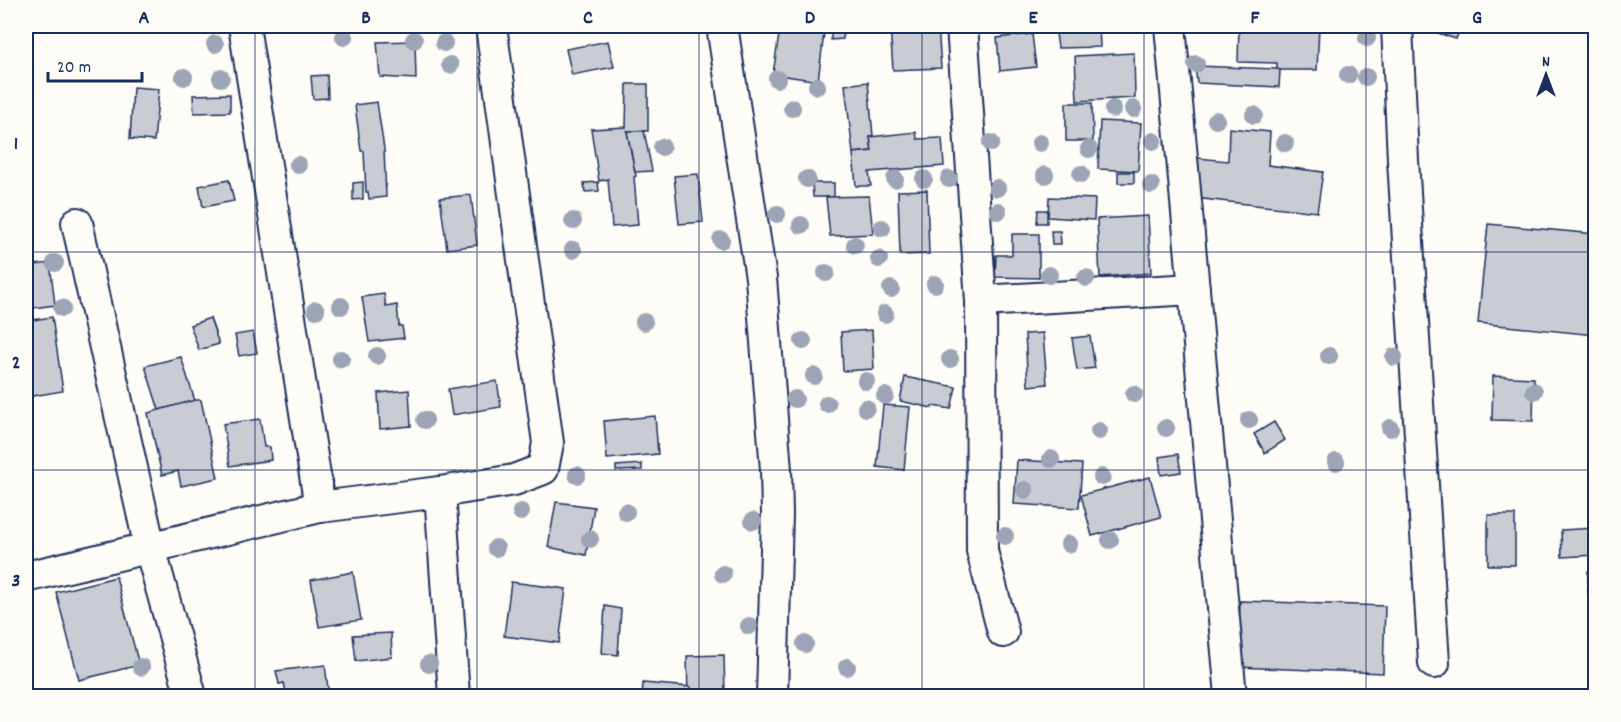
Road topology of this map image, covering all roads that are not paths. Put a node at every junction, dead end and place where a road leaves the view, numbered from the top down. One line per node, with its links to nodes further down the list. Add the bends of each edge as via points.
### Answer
1 (244, 26): 11 (street)
2 (491, 26): 10 (street, via 548,443 543,469 514,480)
3 (722, 26): 18 (street, via 761,278 776,470)
4 (962, 26): 9 (street)
5 (1170, 26): 8 (street)
6 (1397, 26): 15 (street)
7 (77, 223): 12 (street)
8 (1194, 289): 9 (street); 19 (street)
9 (981, 301): 14 (street, via 982,551)
10 (440, 492): 11 (street); 17 (street)
11 (320, 507): 12 (street)
12 (150, 548): 13 (street); 16 (street)
13 (26, 577)
14 (1003, 632)
15 (1434, 663)
16 (191, 696)
17 (454, 696)
18 (772, 696)
19 (1231, 696)

